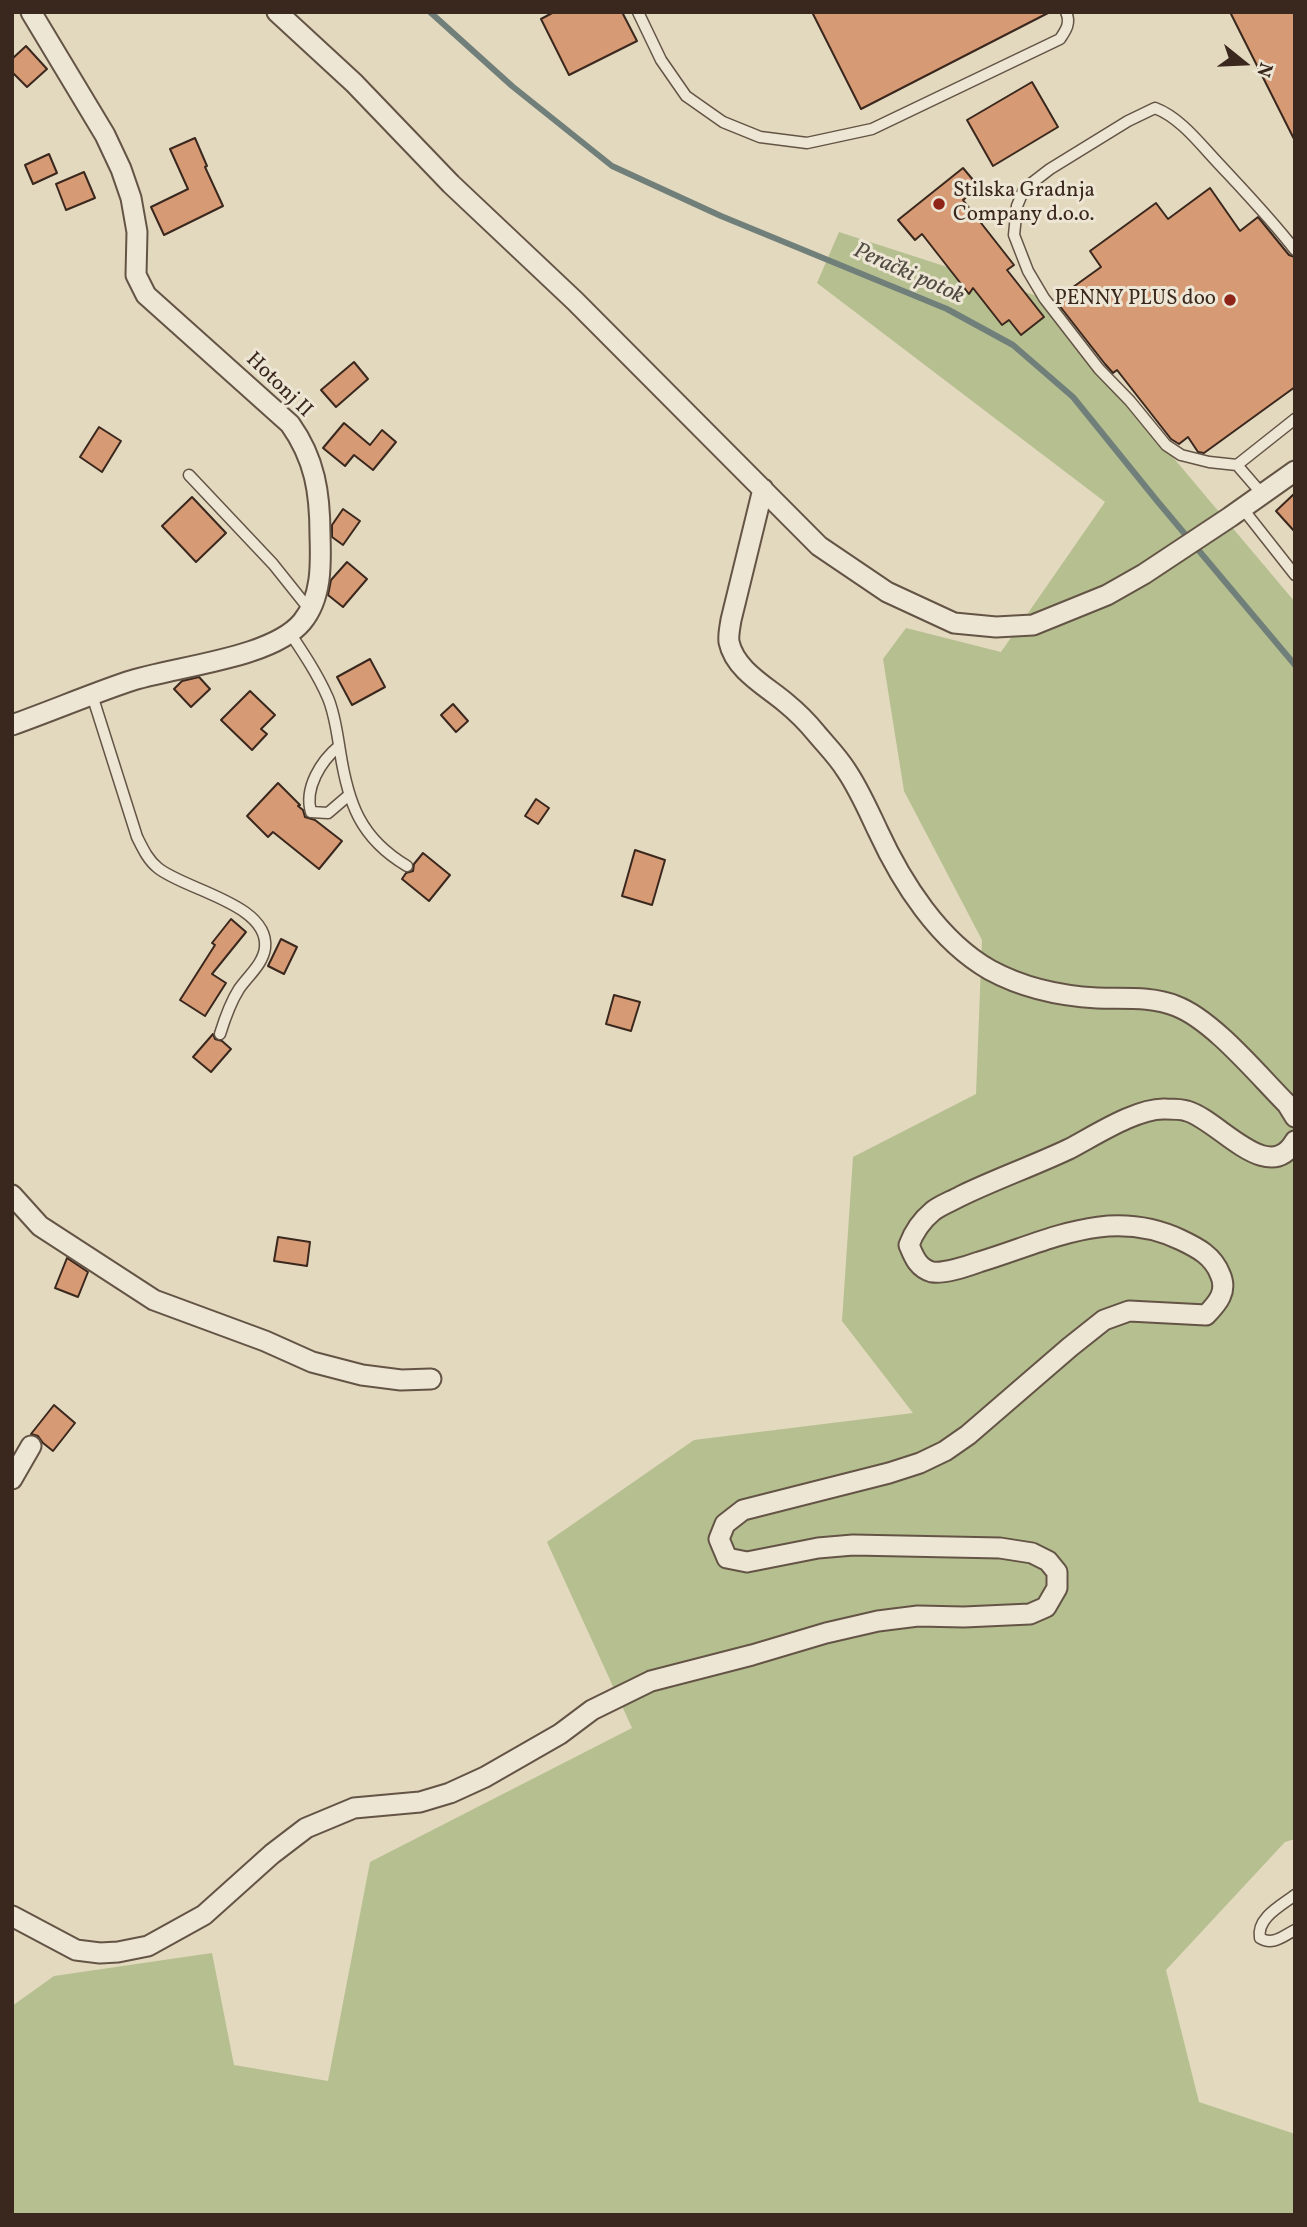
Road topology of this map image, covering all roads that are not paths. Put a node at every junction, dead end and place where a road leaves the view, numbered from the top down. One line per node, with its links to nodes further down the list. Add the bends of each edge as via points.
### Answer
1 (31, 12): 14 (street, Hotonj II, via 121,169 137,232 136,275 146,295 290,424 304,444 320,507 319,580)
2 (277, 12): 10 (street)
3 (638, 12): 4 (lane, via 661,60 686,96 723,122 760,137 807,143 872,129 1060,39 1069,19)
4 (1066, 12)
5 (1295, 250): 7 (lane, via 1270,216 1194,137 1169,114 1154,108 1050,169 1024,189 1017,206 1014,235 1028,271 1112,384 1166,445 1181,455)
6 (1295, 419): 7 (lane)
7 (1237, 465): 11 (lane)
8 (1295, 471): 11 (street)
9 (189, 475): 14 (lane, via 273,564)
10 (763, 489): 12 (street, via 819,546 887,592 954,623 996,627 1033,625 1107,595); 22 (street, via 729,641 756,681 787,703 845,768 896,864 940,929 990,970 1041,990 1176,1005 1216,1032)
11 (1263, 495): 12 (street)
12 (1237, 513): 13 (lane)
13 (1295, 575)
14 (309, 610): 15 (street, Hotonj II)
15 (290, 633): 16 (street, Hotonj II, via 264,648); 18 (lane, via 329,699)
16 (92, 695): 17 (street, Hotonj II); 21 (lane, via 148,859 160,870 240,909 257,921 265,936 262,957 229,1008)
17 (12, 725)
18 (339, 746): 19 (lane); 19 (lane, via 317,774 308,801 311,812 328,813)
19 (349, 795): 20 (lane, via 372,839)
20 (407, 866)
21 (220, 1034)
22 (1295, 1117)
23 (1295, 1141): 29 (street, via 1289,1152 1276,1158 1259,1156 1187,1110 1162,1108 1106,1127 934,1210 915,1229 909,1245 916,1263 933,1272 964,1267 1095,1226 1120,1224 1170,1234 1209,1256 1224,1282 1220,1302 1206,1315 1129,1311 1104,1320 945,1451 889,1473 743,1510 724,1524 719,1539 727,1558 747,1562 853,1545 1000,1548 1032,1553 1057,1572 1057,1588 1046,1607 1030,1614 878,1621 651,1681 450,1793 420,1802 354,1808 306,1828 204,1915 148,1945 118,1952 76,1950)
24 (12, 1195): 25 (street, via 40,1226 154,1300 312,1362 374,1377)
25 (432, 1379)
26 (31, 1446): 27 (street)
27 (12, 1479)
28 (1295, 1895): 30 (lane, via 1268,1916 1259,1932 1266,1942 1274,1942)
29 (12, 1916)
30 (1295, 1930)

